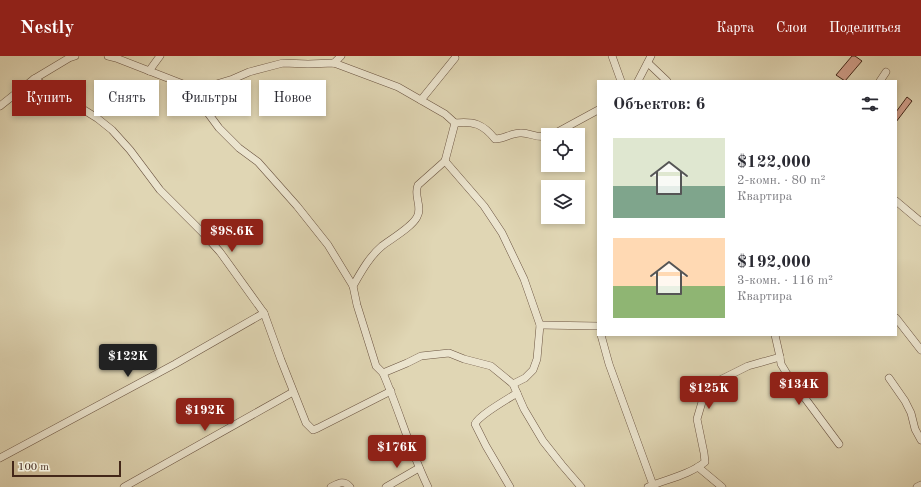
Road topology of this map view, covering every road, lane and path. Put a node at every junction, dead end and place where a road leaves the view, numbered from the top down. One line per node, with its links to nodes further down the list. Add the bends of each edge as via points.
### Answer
1 (75, 56): 11 (street)
2 (108, 56): 9 (street)
3 (160, 56): 9 (street)
4 (341, 56): 8 (street)
5 (612, 56): 14 (street)
6 (455, 58): 18 (street)
7 (650, 60): 15 (street); 16 (street)
8 (334, 63): 13 (street, via 283,63); 18 (street, via 398,87)
9 (149, 70): 12 (street)
10 (886, 72): 17 (street)
11 (34, 79): 19 (street); 29 (street, via 112,130 160,190 220,252)
12 (173, 80)
13 (230, 80)
14 (621, 80)
15 (639, 80)
16 (666, 80)
17 (881, 80)
18 (420, 100): 22 (street)
19 (0, 106)
20 (597, 111): 23 (street)
21 (210, 116): 28 (street, via 239,148 258,162 297,206 328,245)
22 (455, 123): 24 (street, via 477,124 495,139 521,132); 25 (street)
23 (565, 128)
24 (541, 137)
25 (445, 161): 28 (street, via 416,189 418,217 381,247); 31 (street, via 484,206 502,232 524,279)
26 (897, 201): 27 (street)
27 (921, 222)
28 (353, 286): 37 (street, via 376,366)
29 (264, 313): 41 (street); 45 (street)
30 (897, 319): 35 (street)
31 (540, 325): 32 (street); 39 (street, via 537,359 533,370)
32 (597, 326)
33 (601, 336): 49 (street)
34 (775, 336): 36 (street)
35 (921, 350)
36 (780, 357): 44 (street, via 786,374); 46 (street, via 748,366 712,384 702,402 697,419 704,452 704,462)
37 (383, 373): 39 (street, via 421,356 449,353 491,366); 40 (street)
38 (889, 378): 43 (street, via 905,401)
39 (513, 384): 42 (street)
40 (391, 391): 41 (street, via 314,430 306,424); 47 (street)
41 (293, 392): 50 (street)
42 (517, 393): 55 (street, via 477,420 475,424); 56 (street, via 543,441)
43 (921, 440)
44 (839, 444)
45 (0, 458)
46 (698, 467): 49 (street); 57 (street)
47 (419, 468): 53 (street); 54 (street)
48 (921, 485): 58 (street)
49 (651, 486)
50 (124, 487)
51 (331, 487): 52 (street, via 342,482)
52 (350, 487)
53 (386, 487)
54 (428, 487)
55 (510, 487)
56 (581, 487)
57 (722, 487)
58 (916, 487)

